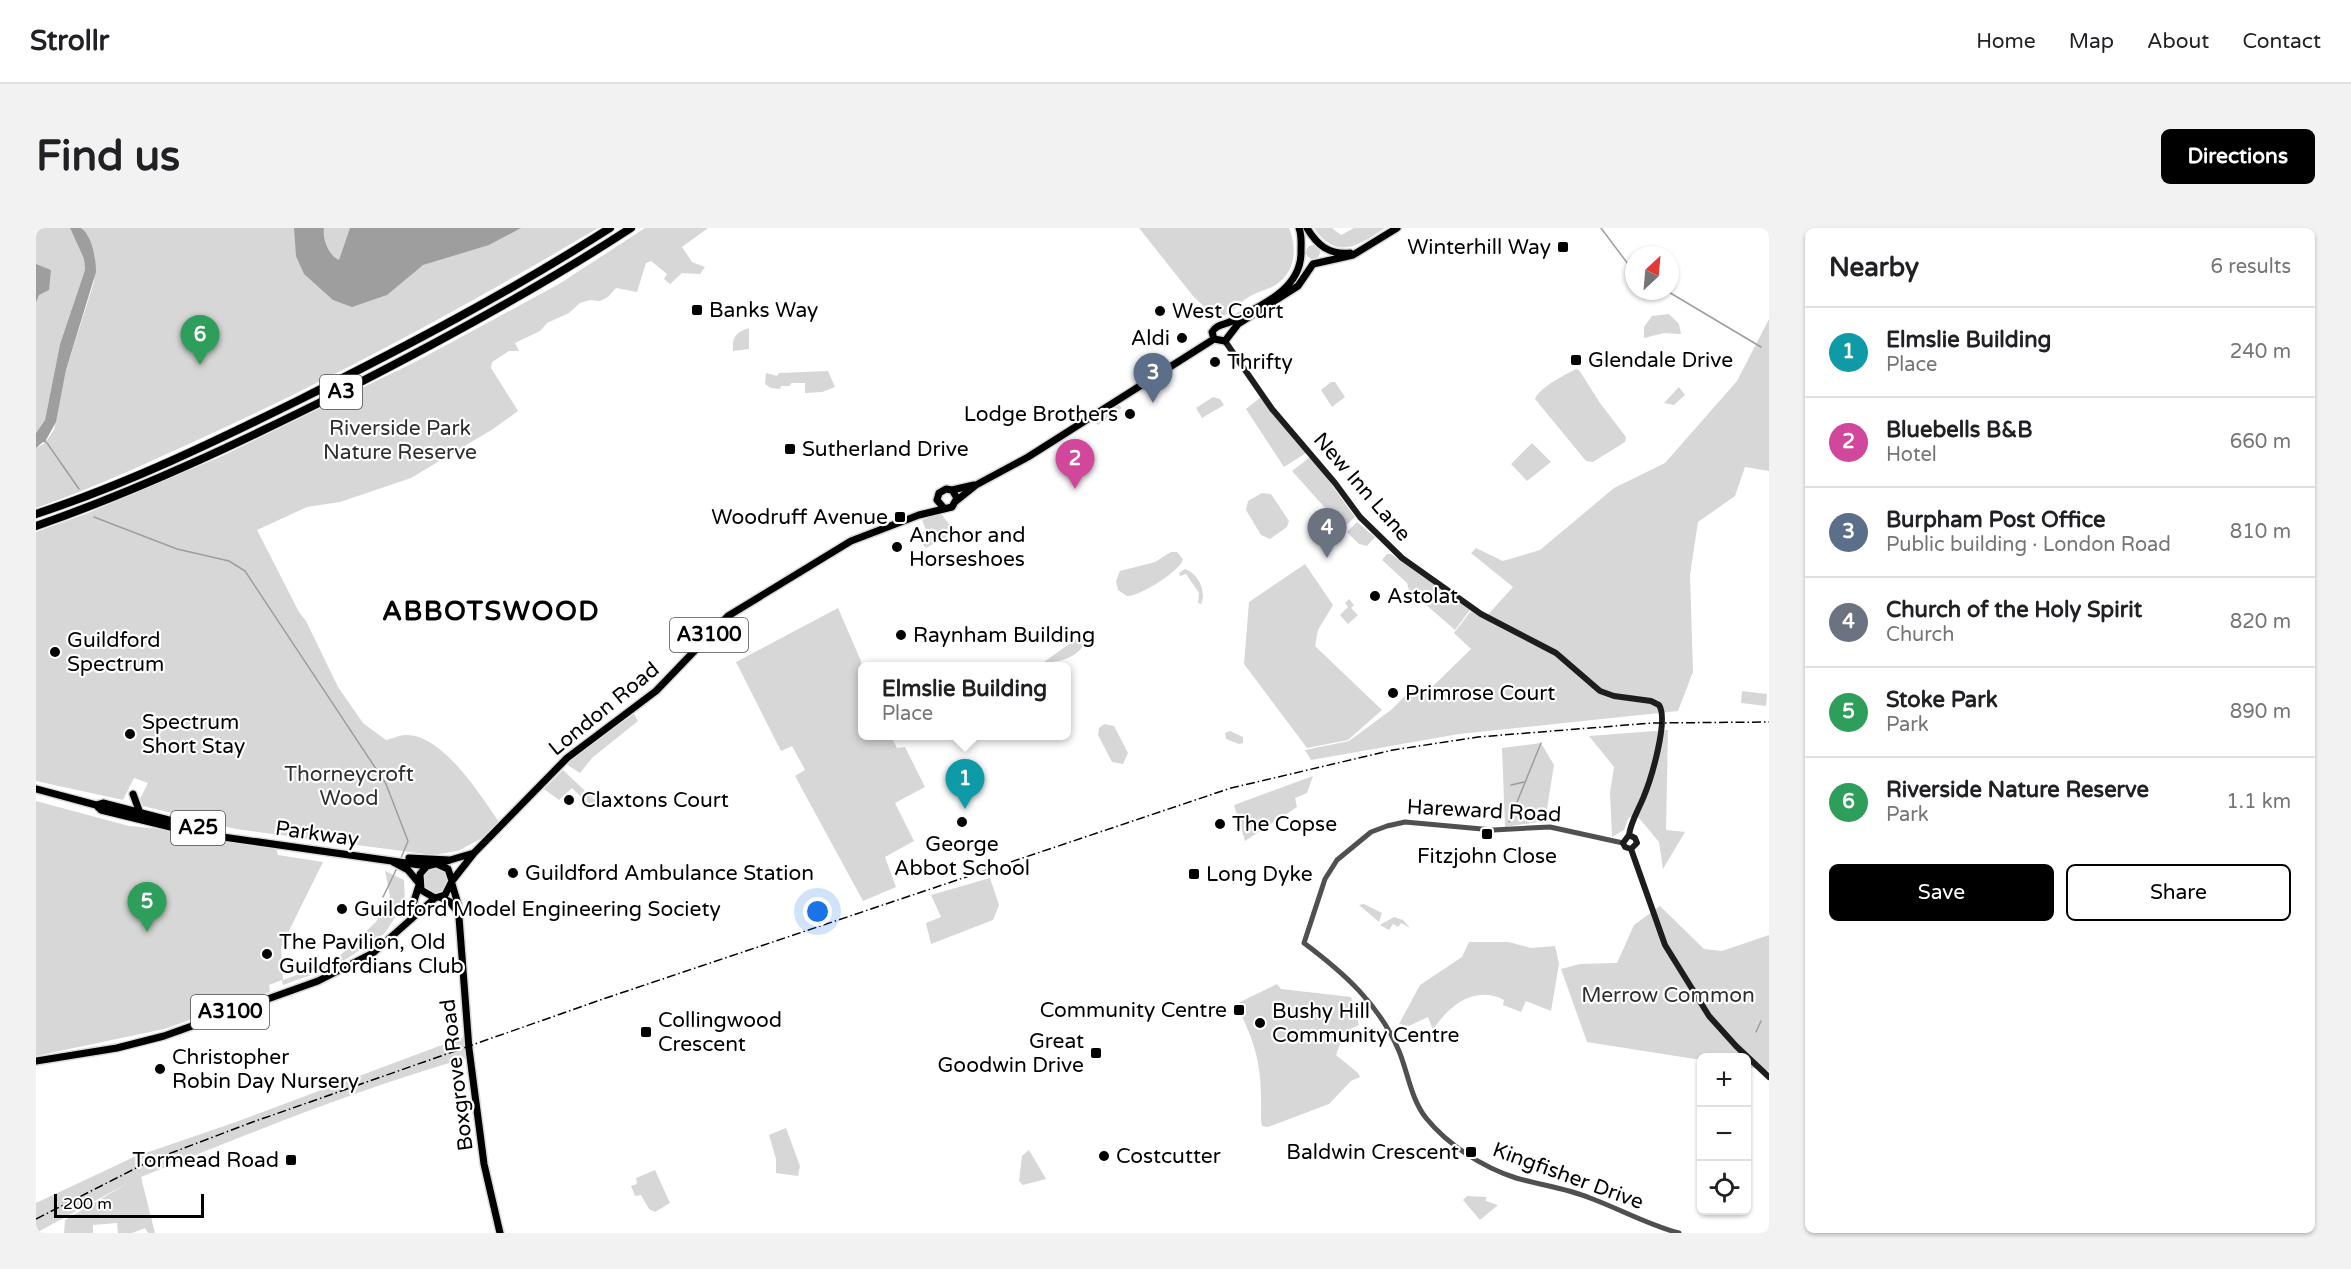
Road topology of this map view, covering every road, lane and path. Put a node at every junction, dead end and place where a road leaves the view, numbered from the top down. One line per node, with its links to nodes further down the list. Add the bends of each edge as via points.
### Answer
1 (610, 228): 21 (highway, A3, via 484,303 336,382 161,464)
2 (631, 228): 23 (highway, A3, via 478,319 325,400 186,465)
3 (1299, 228): 8 (main road)
4 (1307, 228): 6 (main road)
5 (1397, 228): 9 (main road)
6 (1315, 242): 7 (main road); 8 (main road, via 1305,243)
7 (1322, 247): 9 (main road, via 1338,253); 11 (main road, via 1323,254)
8 (1301, 249): 10 (main road)
9 (1358, 251): 11 (main road, via 1346,258)
10 (1302, 258): 11 (main road); 12 (main road, via 1293,281 1283,290)
11 (1316, 262): 13 (main road, via 1290,293)
12 (1220, 325): 13 (main road, via 1226,326); 14 (main road, via 1213,329)
13 (1229, 333): 15 (main road)
14 (1214, 339): 15 (main road); 16 (main road, via 1028,457)
15 (1225, 341): 28 (main road, New Inn Lane, via 1272,409 1360,517 1401,558 1481,614 1556,653 1600,691 1651,700 1659,705 1662,717 1655,759)
16 (976, 485): 17 (main road); 19 (main road)
17 (952, 490): 18 (main road, via 941,491); 19 (main road)
18 (937, 500): 20 (main road); 22 (main road, London Road / A3100)
19 (956, 501): 20 (main road, via 950,508)
20 (943, 507): 22 (main road, London Road / A3100)
21 (36, 514)
22 (919, 515): 32 (main road, London Road / A3100, via 851,541 728,616 656,692 567,758)
23 (36, 526)
24 (36, 789): 26 (main road, Parkway / A25)
25 (133, 794): 27 (main road)
26 (96, 805): 27 (main road, Parkway / A25, via 103,803); 29 (main road, Parkway / A25, via 101,810 195,833)
27 (140, 813): 29 (main road, Parkway / A25)
28 (1629, 835): 30 (main road); 31 (main road, via 1637,840)
29 (256, 842): 33 (main road, Parkway / A25)
30 (1623, 843): 31 (main road); 42 (street, Hareward Road, via 1550,827 1493,830 1405,822 1386,826 1371,832 1336,860 1324,879)
31 (1631, 849): 44 (main road, via 1665,945 1709,1016)
32 (474, 853): 34 (main road, A3100); 37 (main road, London Road)
33 (373, 858): 34 (main road, A3100); 36 (main road, A25); 38 (main road, A25, via 399,864)
34 (450, 860): 35 (main road, A3100)
35 (437, 864): 36 (main road); 37 (main road, via 448,869)
36 (427, 866): 38 (main road)
37 (452, 882): 39 (main road, via 449,891); 40 (main road, Boxgrove Road)
38 (418, 884): 39 (main road, via 424,894); 41 (main road, A3100)
39 (437, 897): 40 (main road, via 450,902); 41 (main road, A3100)
40 (457, 911): 45 (main road, Boxgrove Road, via 468,1046 484,1164)
41 (407, 919): 43 (main road, A3100, via 373,953 318,981 164,1036)
42 (1304, 943): 46 (street, Kingfisher Drive, via 1370,1002 1398,1049 1419,1108 1457,1147 1497,1171 1588,1196)
43 (36, 1061)
44 (1769, 1077)
45 (500, 1233)
46 (1679, 1233)

